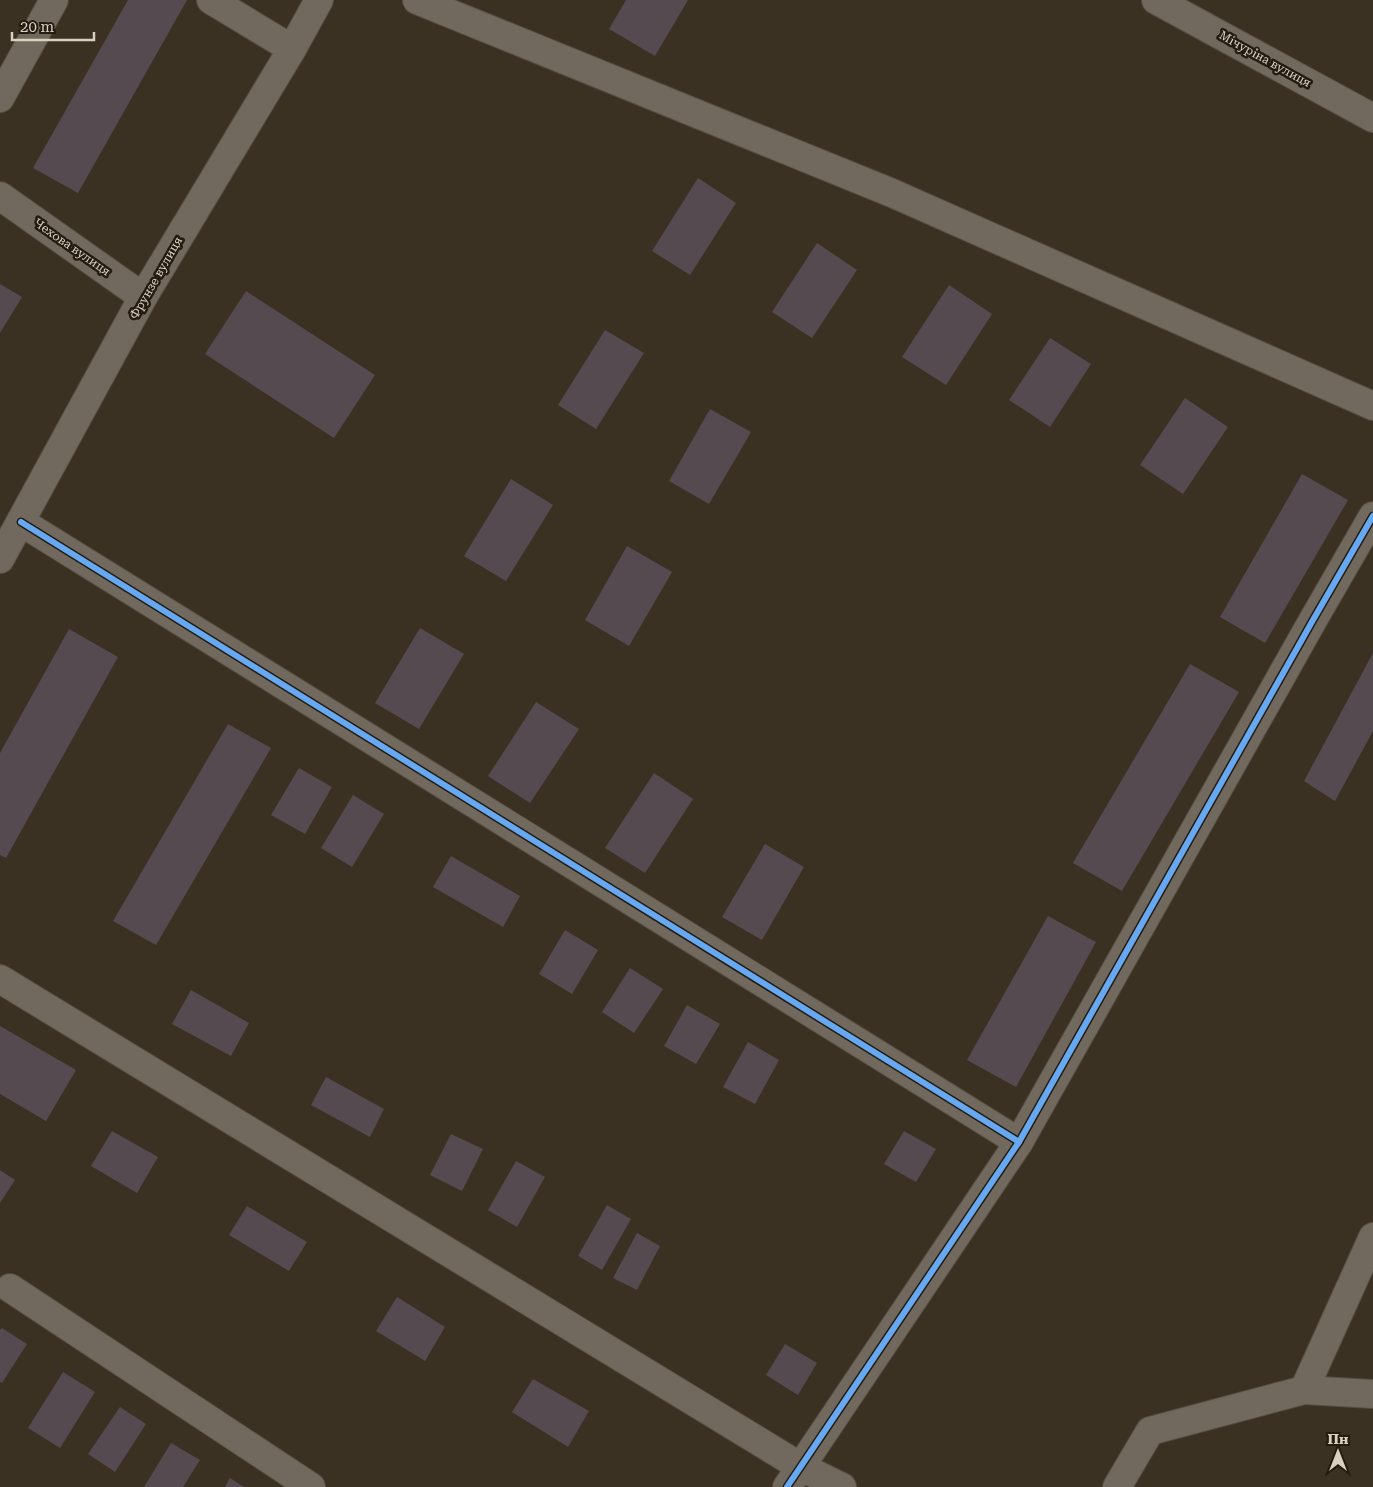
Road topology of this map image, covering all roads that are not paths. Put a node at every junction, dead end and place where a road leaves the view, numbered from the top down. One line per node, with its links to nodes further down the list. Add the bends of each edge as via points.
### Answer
1 (54, 0): 7 (street)
2 (211, 0): 6 (street)
3 (319, 0): 6 (street, Фрунзе вулиця)
4 (417, 0): 11 (street, via 892,193)
5 (1156, 0): 8 (street, Мічуріна вулиця)
6 (292, 49): 10 (street, Фрунзе вулиця)
7 (0, 98)
8 (1373, 118)
9 (0, 196): 10 (street, Чехова вулиця)
10 (143, 297): 13 (street, Фрунзе вулиця)
11 (1373, 406)
12 (1373, 516): 16 (street)
13 (21, 522): 14 (street, Фрунзе вулиця); 16 (street)
14 (0, 560)
15 (0, 979): 21 (street)
16 (1020, 1142): 21 (street)
17 (1373, 1237): 19 (street)
18 (10, 1288): 22 (street)
19 (1304, 1390): 20 (street); 24 (street, via 1150,1431)
20 (1373, 1394)
21 (794, 1477): 23 (street)
22 (311, 1487)
23 (842, 1487)
24 (1117, 1487)

